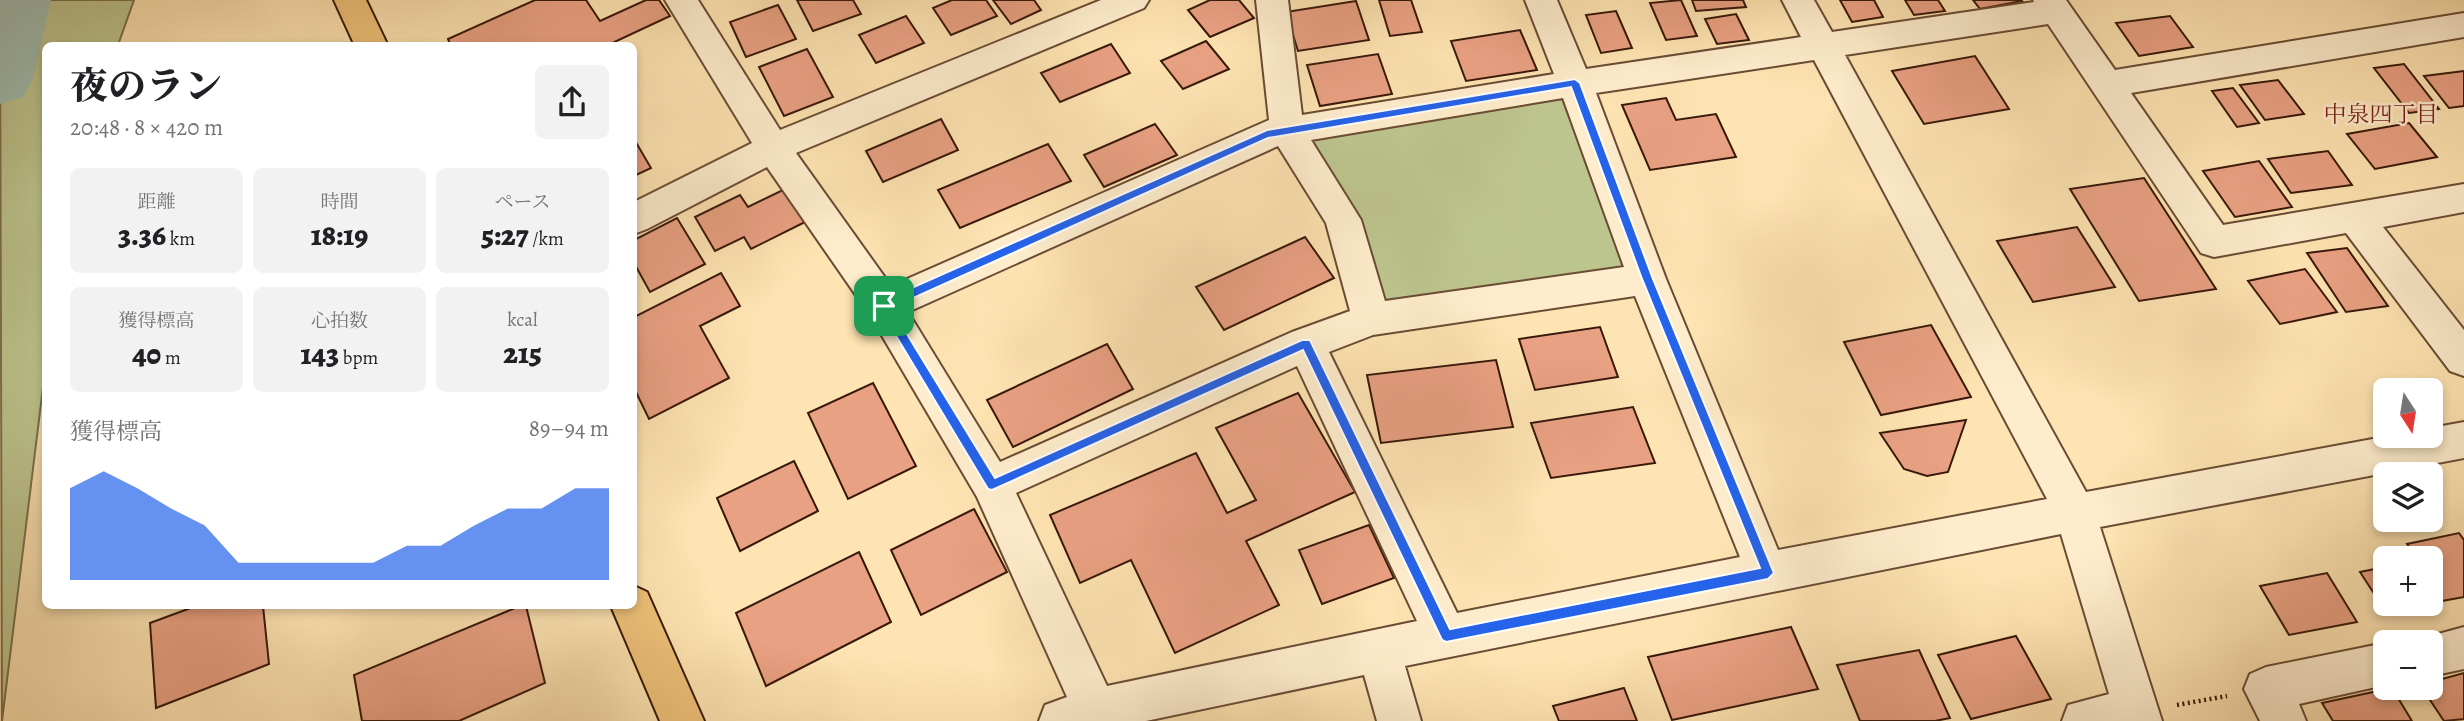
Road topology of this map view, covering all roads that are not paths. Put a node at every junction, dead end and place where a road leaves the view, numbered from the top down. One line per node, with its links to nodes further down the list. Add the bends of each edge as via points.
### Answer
1 (351, 0): 9 (main road)
2 (1133, 0): 14 (street)
3 (1272, 0): 13 (street)
4 (1541, 0): 11 (street)
5 (1798, 0): 10 (street)
6 (690, 2): 14 (street)
7 (2052, 6): 10 (street); 12 (street)
8 (2464, 25): 12 (street)
9 (370, 42)
10 (1825, 46): 11 (street); 25 (street)
11 (1575, 83): 13 (street); 18 (street)
12 (2106, 84): 17 (street, via 2214,242)
13 (1287, 131): 19 (street, via 1267,134); 20 (street, via 1343,220)
14 (773, 148): 16 (street); 19 (street)
15 (2464, 198): 17 (street)
16 (637, 217)
17 (2354, 217): 22 (street)
18 (1647, 279): 20 (street); 26 (street)
19 (884, 306): 24 (street)
20 (1371, 319): 21 (street)
21 (1306, 344): 24 (street); 28 (street)
22 (2464, 359)
23 (2464, 440): 25 (street)
24 (992, 485): 33 (street)
25 (2075, 511): 26 (street); 34 (street)
26 (1768, 573): 28 (street)
27 (633, 609): 35 (main road)
28 (1446, 636): 30 (street)
29 (2464, 648): 31 (street)
30 (1378, 649): 33 (street); 36 (street)
31 (2443, 652)
32 (2373, 667): 38 (street, via 2266,689)
33 (1078, 715)
34 (2138, 716): 37 (street)
35 (682, 721)
36 (1399, 721)
37 (2084, 721)
38 (2284, 721)

